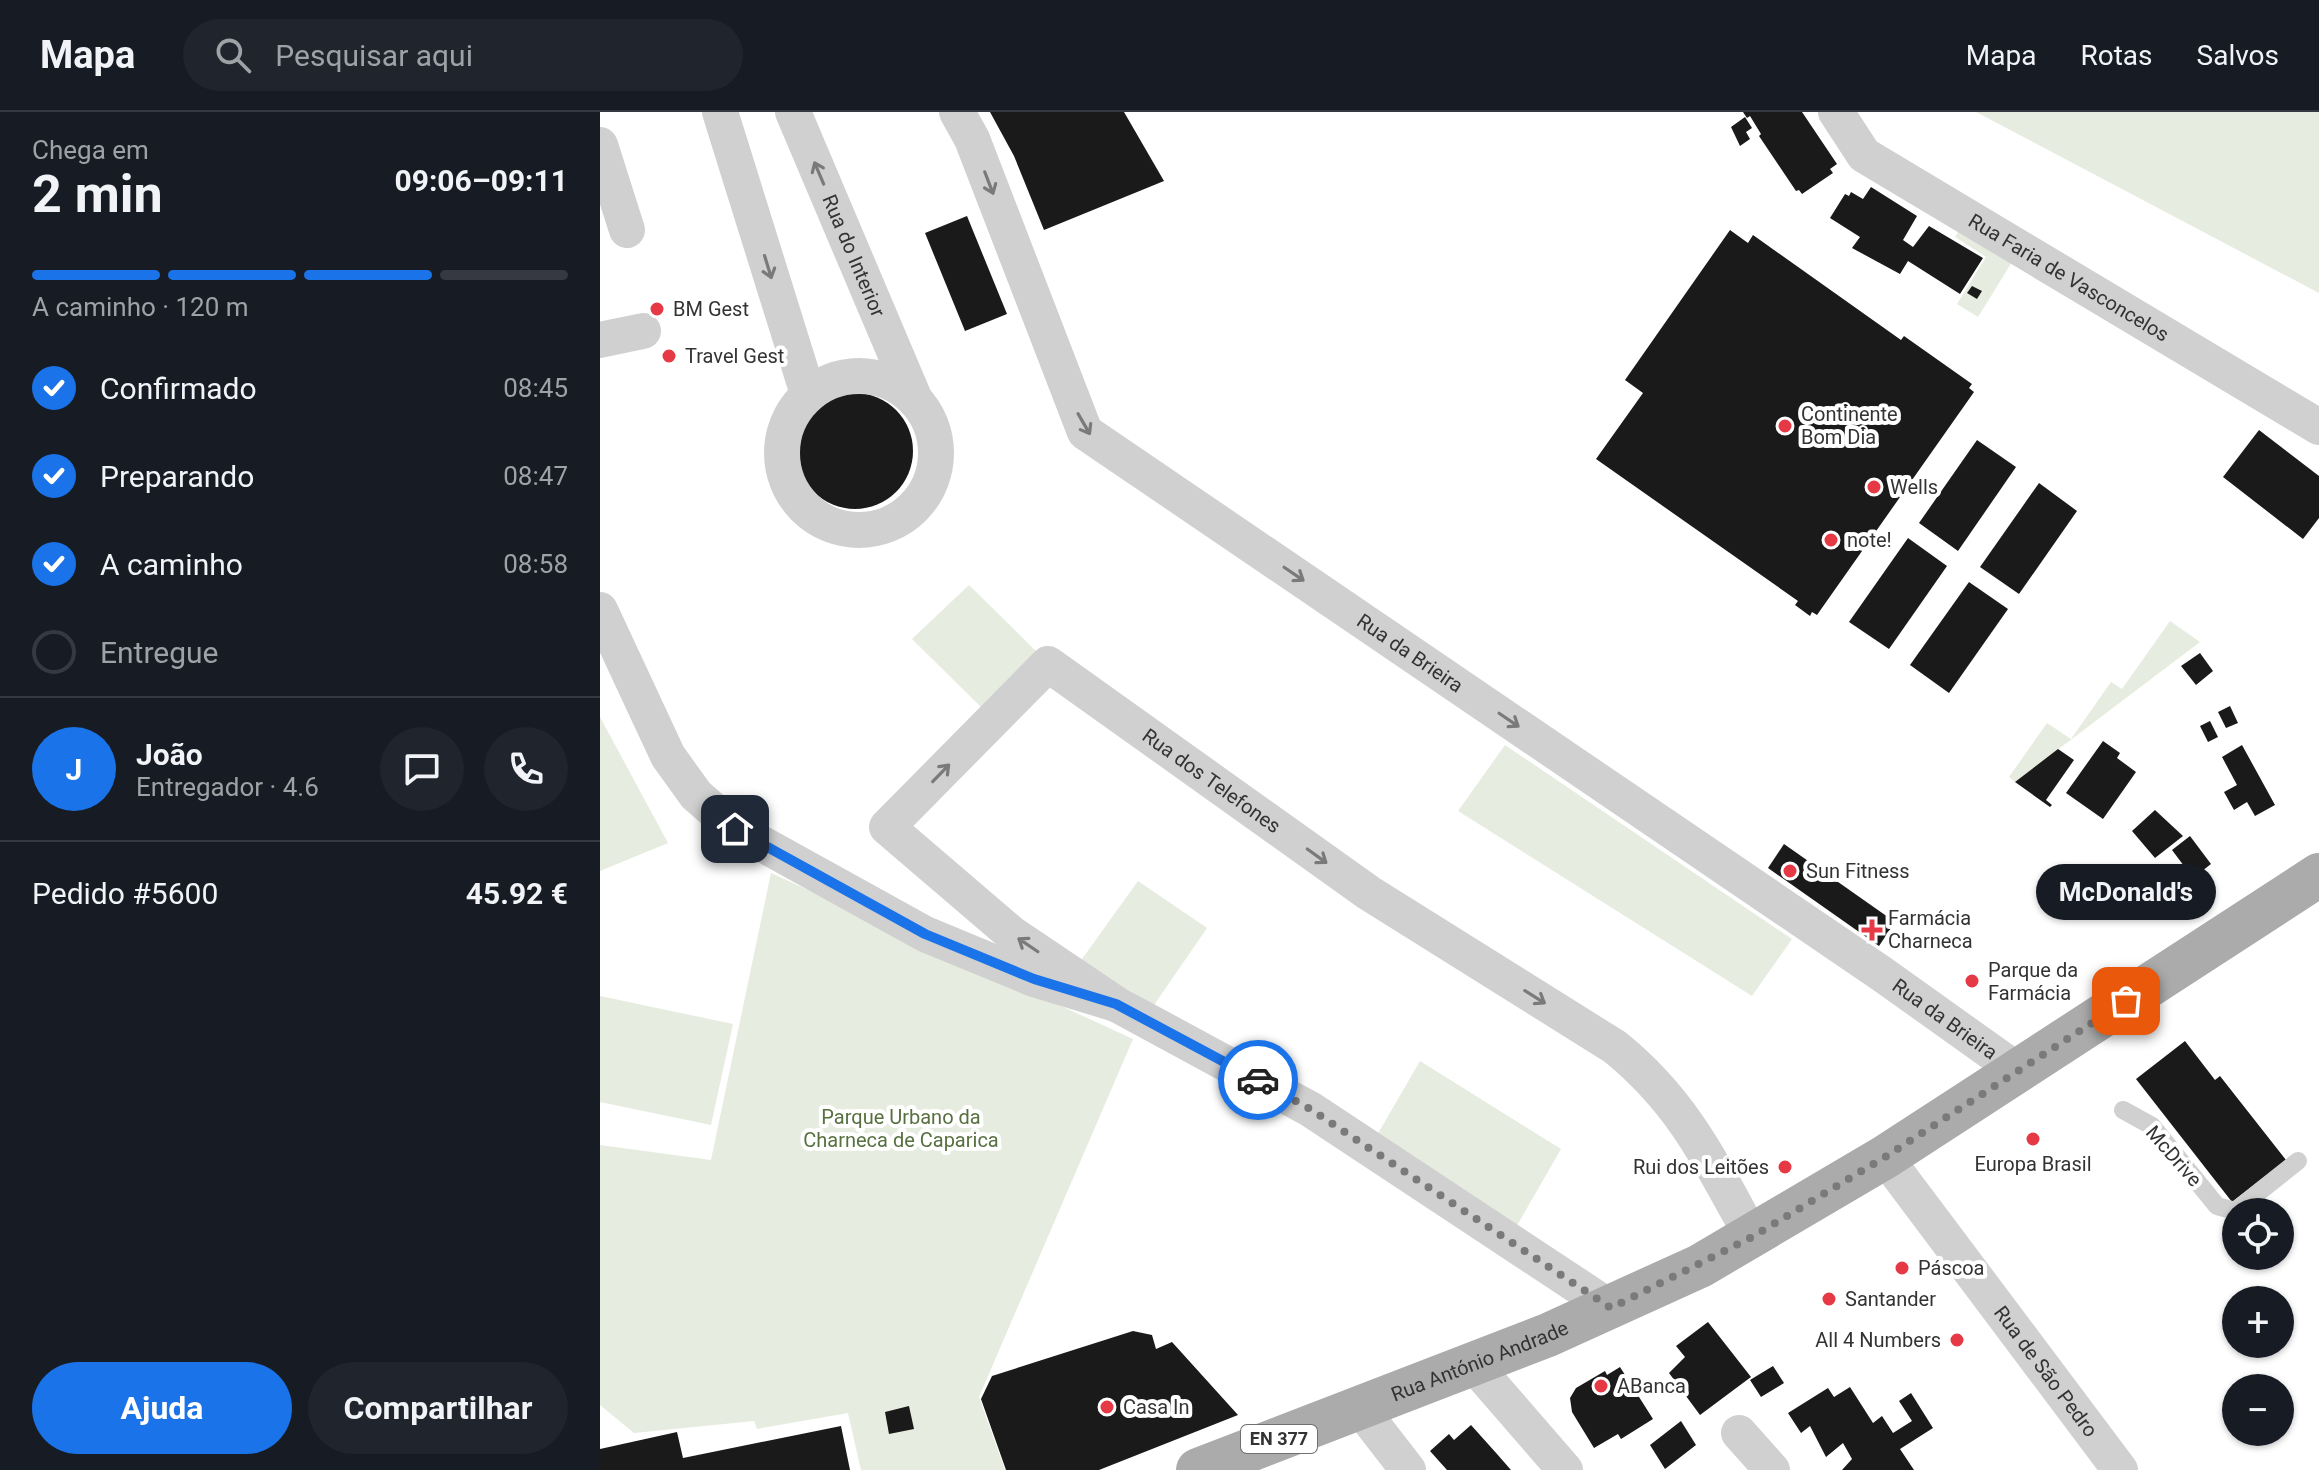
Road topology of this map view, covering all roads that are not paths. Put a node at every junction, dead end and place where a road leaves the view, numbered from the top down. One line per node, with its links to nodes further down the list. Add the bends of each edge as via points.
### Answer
1 (720, 112): 9 (street, one-way to 9)
2 (793, 112): 10 (street, Rua do Interior, one-way to 2)
3 (957, 112): 15 (street, Rua da Brieira, one-way to 15, via 1085,432)
4 (1836, 112): 11 (street, Rua Faria de Vasconcelos, via 1864,155)
5 (600, 145): 6 (street)
6 (627, 230)
7 (643, 331): 8 (street)
8 (600, 340)
9 (808, 394): 10 (street, via 828,381 874,377 897,385); 10 (street, Rua do Interior, via 792,413 783,436 784,472 801,505 819,521 842,530 867,531 891,524 927,492 936,444 929,420)
10 (915, 400)
11 (2319, 427)
12 (600, 610): 14 (street, via 668,756 696,795 735,829 925,934 1034,979)
13 (2319, 875): 15 (main road, Rua António Andrade / EN 377)
14 (1116, 1004): 19 (street, Rua dos Telefones, one-way to 19, via 1012,934 887,827 1048,664 1369,893 1615,1047 1650,1076 1695,1134); 20 (street, via 1310,1109)
15 (2018, 1071): 17 (main road, Rua António Andrade / EN 377)
16 (2123, 1110): 18 (lane, McDrive, via 2152,1126 2225,1211 2235,1211)
17 (1885, 1157): 19 (main road, Rua António Andrade / EN 377); 28 (street, Rua de São Pedro)
18 (2298, 1161)
19 (1752, 1237): 20 (main road, Rua António Andrade / EN 377)
20 (1611, 1308): 21 (main road, Rua António Andrade / EN 377)
21 (1473, 1364): 22 (main road, Rua António Andrade / EN 377); 26 (street)
22 (1360, 1408): 24 (main road, Rua António Andrade / EN 377); 25 (street)
23 (1739, 1433): 27 (street)
24 (1198, 1470)
25 (1408, 1470)
26 (1565, 1470)
27 (1772, 1470)
28 (2120, 1470)

